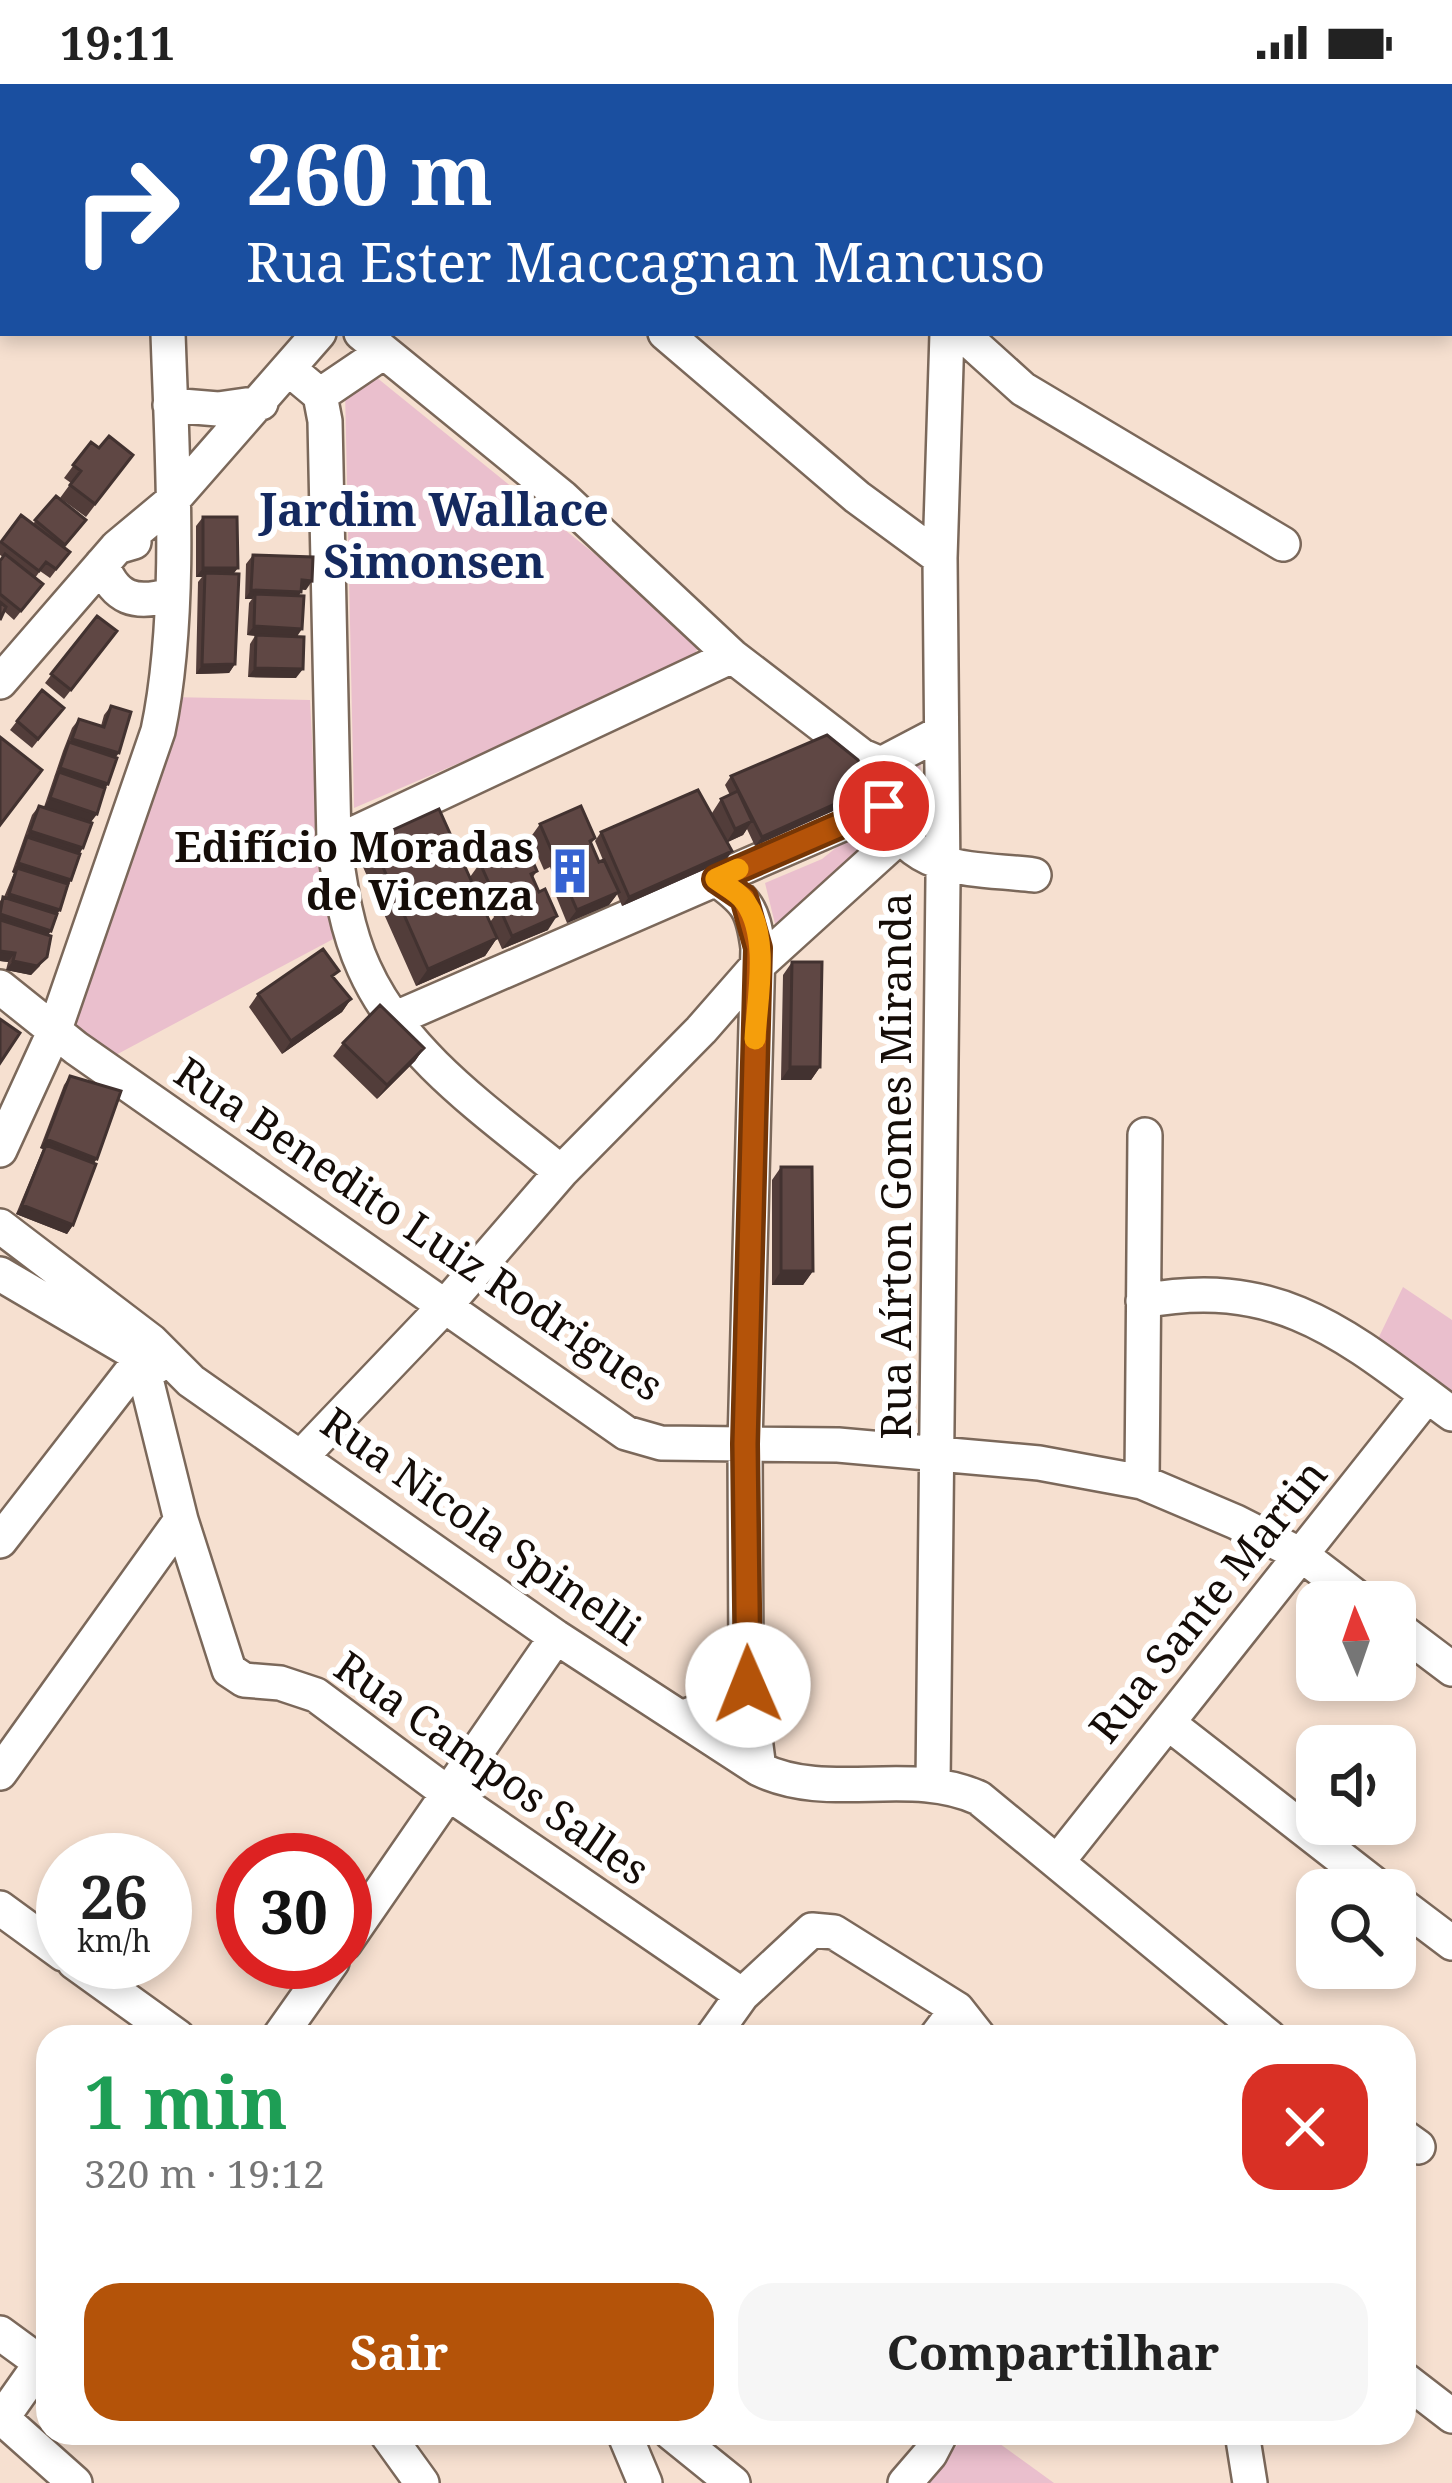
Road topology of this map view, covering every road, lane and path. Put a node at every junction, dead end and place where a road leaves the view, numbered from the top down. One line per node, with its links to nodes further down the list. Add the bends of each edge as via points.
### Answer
1 (168, 336): 10 (street)
2 (317, 336): 7 (street)
3 (669, 336): 14 (street)
4 (947, 336): 14 (street, Rua Aírton Gomes Miranda)
5 (964, 336): 12 (street, via 1022,389)
6 (371, 343): 8 (street); 17 (street, via 562,497)
7 (290, 370): 8 (street); 9 (street)
8 (320, 395): 23 (street)
9 (261, 403): 10 (street); 11 (street)
10 (170, 405): 11 (street)
11 (171, 502): 13 (street); 15 (street)
12 (1283, 544)
13 (110, 556): 15 (street, via 130,542 152,544); 16 (street, via 115,590 126,598); 18 (street)
14 (940, 558): 19 (street, Rua Aírton Gomes Miranda)
15 (171, 560): 16 (street)
16 (170, 595): 31 (street, via 158,731)
17 (732, 656): 20 (street); 23 (street)
18 (0, 682)
19 (940, 733): 20 (street); 24 (street, Rua Aírton Gomes Miranda)
20 (881, 764): 21 (street)
21 (884, 806): 22 (street); 26 (street)
22 (898, 838): 24 (street); 27 (street)
23 (334, 843): 29 (street, via 364,969)
24 (943, 863): 25 (street); 43 (street, Rua Aírton Gomes Miranda)
25 (1034, 875)
26 (716, 879): 27 (street, via 750,909); 29 (street)
27 (758, 965): 30 (street); 32 (street)
28 (0, 988): 31 (street, Rua Benedito Luiz Rodrigues)
29 (394, 1019): 35 (street, via 445,1077)
30 (701, 1030): 32 (street); 35 (street)
31 (54, 1031): 34 (street); 39 (street, Rua Benedito Luiz Rodrigues)
32 (755, 1054): 42 (street)
33 (1144, 1135): 38 (street)
34 (0, 1150)
35 (560, 1172): 39 (street)
36 (0, 1226): 40 (street, Rua Nicola Spinelli)
37 (0, 1274): 40 (street, Rua Nicola Spinelli)
38 (1143, 1301): 41 (street, via 1191,1292 1255,1298 1332,1329); 45 (street)
39 (446, 1305): 42 (street, Rua Benedito Luiz Rodrigues, via 626,1433 661,1443); 44 (street)
40 (146, 1350): 44 (street, Rua Nicola Spinelli); 46 (street, Rua Campos Salles); 47 (street)
41 (1440, 1405): 48 (street, Rua Sante Martin)
42 (745, 1444): 43 (street, Rua Benedito Luiz Rodrigues); 52 (street)
43 (939, 1455): 45 (street, Rua Benedito Luiz Rodrigues); 58 (street, Rua Aírton Gomes Miranda)
44 (301, 1457): 50 (street, Rua Nicola Spinelli)
45 (1142, 1482): 48 (street, Rua Benedito Luiz Rodrigues)
46 (181, 1520): 57 (street); 59 (street, Rua Campos Salles, via 229,1670 316,1695)
47 (0, 1541)
48 (1303, 1556): 49 (street, Rua Benedito Luiz Rodrigues); 55 (street, Rua Sante Martin)
49 (1336, 1581)
50 (556, 1636): 54 (street, Rua Nicola Spinelli); 59 (street)
51 (1416, 1642): 53 (street)
52 (746, 1669): 54 (street, via 720,1704); 56 (street)
53 (1452, 1670)
54 (683, 1717): 56 (street, Rua Nicola Spinelli)
55 (1168, 1724): 60 (street, Rua Sante Martin); 61 (street)
56 (759, 1769): 58 (street, Rua Nicola Spinelli, via 820,1785)
57 (0, 1773)
58 (933, 1784): 60 (street, Rua Nicola Spinelli, via 979,1798)
59 (449, 1794): 62 (street); 69 (street, Rua Campos Salles)
60 (1058, 1862): 76 (street, Rua Nicola Spinelli)
61 (1355, 1869)
62 (372, 1904)
63 (0, 1908): 65 (street)
64 (1416, 1916): 66 (street)
65 (36, 1934)
66 (1452, 1943)
67 (111, 1989): 71 (street)
68 (313, 1989): 72 (street)
69 (742, 1996): 70 (street, via 812,1930 834,1932); 73 (street)
70 (957, 2009): 74 (street); 75 (street)
71 (161, 2025)
72 (287, 2025)
73 (721, 2025)
74 (945, 2025)
75 (970, 2025)
76 (1255, 2025)
77 (0, 2333): 78 (street)
78 (36, 2353)
79 (36, 2370): 82 (street)
80 (1416, 2388): 81 (street)
81 (1452, 2416)
82 (1, 2420): 89 (street)
83 (392, 2445): 88 (street)
84 (629, 2445): 90 (street)
85 (686, 2445): 91 (street)
86 (933, 2445): 92 (street)
87 (1243, 2445): 93 (street)
88 (406, 2476)
89 (75, 2483)
90 (645, 2483)
91 (733, 2483)
92 (905, 2483)
93 (1250, 2483)

